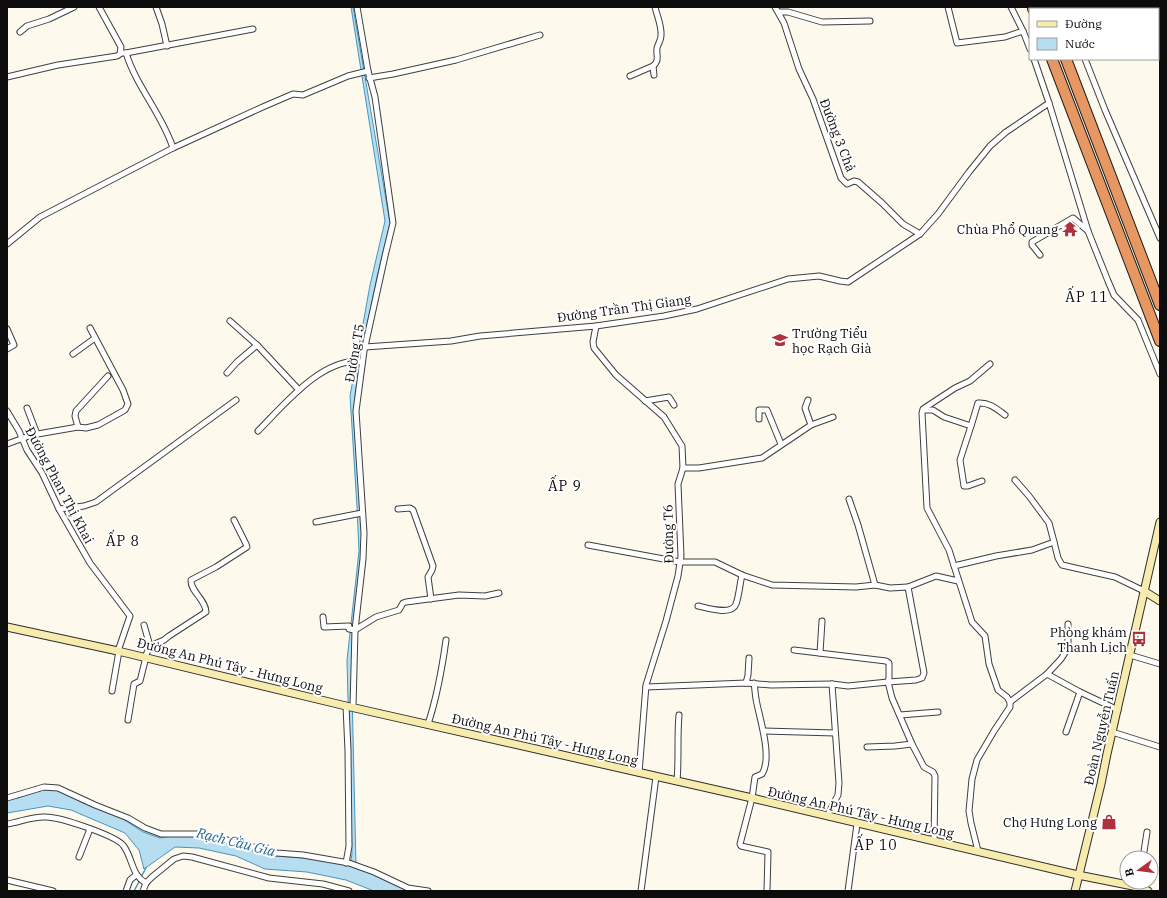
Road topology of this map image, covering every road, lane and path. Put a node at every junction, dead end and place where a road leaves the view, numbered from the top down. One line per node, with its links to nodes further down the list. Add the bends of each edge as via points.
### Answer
1 (74, 7): 13 (street, via 27,26)
2 (99, 7): 17 (street)
3 (156, 7): 15 (street)
4 (357, 7): 23 (street, Đường T5)
5 (655, 7): 22 (street, via 661,32 657,63)
6 (775, 7): 9 (street, Đường 3 Chả)
7 (948, 7): 12 (street, via 957,43 1005,37)
8 (1011, 7): 12 (street)
9 (779, 12): 10 (street, via 788,12 822,22); 31 (street, Đường 3 Chả, via 841,178 847,184 858,182 903,224)
10 (870, 21)
11 (253, 29): 15 (street)
12 (1023, 31): 16 (street)
13 (20, 32)
14 (540, 35): 27 (street, via 456,60)
15 (167, 46): 17 (street)
16 (1029, 46)
17 (124, 53): 26 (street); 29 (street, via 136,80 168,132)
18 (1034, 60): 28 (street)
19 (1052, 60): 41 (highway)
20 (1066, 60): 35 (highway)
21 (1085, 60): 32 (street)
22 (653, 66): 24 (street); 25 (street)
23 (366, 71): 27 (street, Đường T5); 29 (street, via 303,94 293,94)
24 (654, 75)
25 (630, 76)
26 (7, 77)
27 (369, 78): 43 (street, Đường T5, via 375,97 393,224)
28 (1050, 103): 30 (street); 31 (street, Đường Trần Thị Giang, via 1006,132 990,146)
29 (173, 148): 33 (street, via 40,218)
30 (1088, 231): 34 (street, via 1073,218 1032,242); 49 (street, via 1114,295 1138,320)
31 (920, 234): 37 (street, Đường Trần Thị Giang, via 848,282 819,276 788,279 712,303 698,310)
32 (1160, 238)
33 (7, 244)
34 (1040, 255)
35 (1160, 305)
36 (230, 321): 42 (street)
37 (596, 326): 43 (street, Đường Trần Thị Giang); 54 (street, Đường T6, via 592,342 594,348 616,375)
38 (90, 328): 40 (street)
39 (7, 329): 44 (street, via 14,345)
40 (95, 338): 45 (street); 64 (street, via 128,404 125,410 98,425)
41 (1160, 341)
42 (257, 345): 48 (street); 51 (street)
43 (366, 347): 46 (street, Đường T5)
44 (7, 349)
45 (73, 354)
46 (362, 362): 51 (street, via 355,361 329,368); 76 (street, Đường T5, via 356,411)
47 (990, 364): 57 (street, via 970,381)
48 (227, 373)
49 (1160, 374)
50 (108, 376): 64 (street, via 76,411)
51 (299, 390): 65 (street)
52 (236, 400): 74 (street, via 96,502)
53 (808, 400): 62 (street, via 805,408)
54 (645, 401): 55 (street, via 669,397); 70 (street, Đường T6, via 664,417 682,446)
55 (674, 405)
56 (27, 408): 66 (street)
57 (923, 410): 63 (street, via 933,410 944,417); 83 (street, via 927,508 949,550)
58 (7, 412): 67 (street, Đường Phan Thị Khai)
59 (1006, 415): 63 (street, via 989,405 978,403)
60 (833, 416): 62 (street)
61 (759, 419): 69 (street, via 759,410 767,410)
62 (811, 425): 69 (street)
63 (971, 426): 72 (street, via 960,460 964,486)
64 (78, 427): 66 (street)
65 (258, 431)
66 (37, 434): 67 (street)
67 (22, 438): 68 (street); 74 (street, Đường Phan Thị Khai)
68 (7, 444)
69 (780, 444): 70 (street, via 762,458 699,468)
70 (683, 468): 82 (street, Đường T6, via 678,484)
71 (1015, 480): 80 (street, via 1050,524)
72 (982, 481)
73 (849, 499): 86 (street)
74 (59, 509): 102 (street, Đường Phan Thị Khai, via 90,563 130,616)
75 (398, 509): 90 (street, via 413,510 433,566 428,579)
76 (362, 513): 78 (street); 98 (street, Đường T5, via 363,559)
77 (234, 520): 100 (street, via 247,547 191,580 204,603 206,612 164,640)
78 (316, 522)
79 (1160, 522): 88 (street, Đoàn Nguyễn Tuấn)
80 (1054, 542): 83 (street, via 1032,550); 88 (street, via 1064,566 1115,577)
81 (588, 545): 82 (street)
82 (680, 562): 84 (street, via 715,562); 113 (street, Đường T6)
83 (954, 566): 85 (street)
84 (742, 575): 86 (street, via 772,585); 92 (street, via 733,608 725,610)
85 (958, 581): 87 (street, via 936,576); 116 (street, via 972,622 985,636 989,664 998,690)
86 (875, 585): 87 (street, via 890,588)
87 (908, 587): 109 (street, via 924,676 916,680)
88 (1144, 591): 91 (street); 104 (street, Đoàn Nguyễn Tuấn)
89 (500, 593): 90 (street)
90 (432, 599): 98 (street, via 403,603 399,610 376,617)
91 (1160, 601)
92 (698, 606)
93 (323, 617): 98 (street, via 324,627 349,626)
94 (822, 621): 103 (street)
95 (1068, 624): 108 (street, via 1068,648)
96 (144, 625): 100 (street)
97 (7, 627): 102 (street, Đường An Phú Tây - Hưng Long)
98 (352, 629): 117 (street, Đường T5)
99 (446, 640): 123 (street, via 443,667)
100 (150, 646): 105 (street)
101 (794, 650): 103 (street)
102 (119, 651): 105 (street, Đường An Phú Tây - Hưng Long); 114 (street)
103 (820, 653): 109 (street, via 886,661 890,668)
104 (1130, 654): 107 (street); 118 (street, Đoàn Nguyễn Tuấn)
105 (145, 657): 117 (street, Đường An Phú Tây - Hưng Long); 122 (street, via 140,682 134,684)
106 (749, 658): 110 (street)
107 (1160, 664)
108 (1047, 674): 115 (street); 116 (street)
109 (888, 682): 112 (street, via 848,686); 121 (street)
110 (746, 683): 111 (street); 113 (street)
111 (754, 683): 112 (street); 124 (street)
112 (832, 684): 127 (street)
113 (646, 687): 131 (street, Đường T6)
114 (112, 691)
115 (1080, 692): 118 (street); 125 (street)
116 (1010, 702): 143 (street, via 1010,707 977,760 972,779 969,811)
117 (348, 706): 123 (street, Đường An Phú Tây - Hưng Long); 145 (street, Đường T5)
118 (1118, 710): 126 (street, Đoàn Nguyễn Tuấn)
119 (938, 712): 121 (street)
120 (679, 715): 133 (street)
121 (900, 715): 128 (street)
122 (128, 720)
123 (428, 724): 131 (street, Đường An Phú Tây - Hưng Long)
124 (764, 731): 127 (street); 135 (street, via 764,771 755,777)
125 (1066, 732)
126 (1112, 732): 129 (street); 147 (street, Đoàn Nguyễn Tuấn)
127 (835, 733): 136 (street, via 838,795)
128 (912, 744): 130 (street); 141 (street, via 924,766 934,772 935,776)
129 (1160, 747)
130 (867, 748)
131 (639, 773): 132 (street, Đường An Phú Tây - Hưng Long)
132 (656, 776): 133 (street, Đường An Phú Tây - Hưng Long); 156 (street)
133 (677, 781): 135 (street, Đường An Phú Tây - Hưng Long)
134 (7, 798): 145 (street, via 44,788 58,788 162,834 204,834 277,853)
135 (752, 798): 136 (street, Đường An Phú Tây - Hưng Long); 157 (street, via 740,844 768,852)
136 (827, 816): 138 (street, Đường An Phú Tây - Hưng Long)
137 (7, 824): 139 (street, via 45,817)
138 (856, 824): 141 (street, Đường An Phú Tây - Hưng Long); 158 (street)
139 (90, 829): 144 (street); 146 (street, via 121,843)
140 (1147, 832): 142 (street)
141 (934, 841): 143 (street, Đường An Phú Tây - Hưng Long)
142 (1144, 850)
143 (978, 851): 147 (street, Đường An Phú Tây - Hưng Long)
144 (79, 857)
145 (348, 863): 155 (street, via 408,888)
146 (136, 875): 149 (street); 152 (street, via 130,880)
147 (1078, 875): 150 (street, Đường An Phú Tây - Hưng Long); 159 (street, Đoàn Nguyễn Tuấn)
148 (7, 880): 151 (street)
149 (144, 882): 153 (street); 154 (street, via 174,859 183,856 269,878 322,884)
150 (1119, 882)
151 (53, 891)
152 (126, 891)
153 (143, 891)
154 (349, 891)
155 (428, 891)
156 (641, 891)
157 (767, 891)
158 (848, 891)
159 (1075, 891)

